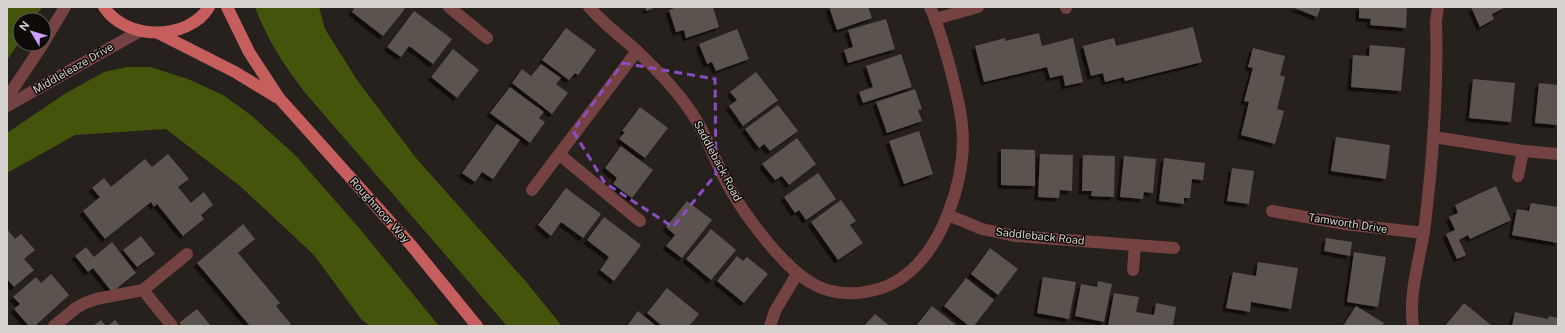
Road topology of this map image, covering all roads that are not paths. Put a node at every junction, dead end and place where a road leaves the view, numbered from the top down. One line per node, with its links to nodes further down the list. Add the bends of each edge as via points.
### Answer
1 (65, 7): 11 (street, Middleleaze Drive)
2 (104, 7): 12 (main road, Roughmoor Way, via 123,24)
3 (209, 7): 13 (main road, Roughmoor Way, via 194,22 177,30)
4 (227, 7): 18 (main road, Roughmoor Way, via 249,52)
5 (449, 7): 14 (street)
6 (589, 7): 15 (street, Saddleback Road)
7 (930, 7): 10 (street, Saddleback Road)
8 (978, 7): 10 (street)
9 (1438, 7): 20 (street)
10 (936, 19): 27 (street, Saddleback Road, via 963,128 959,180)
11 (52, 28)
12 (140, 31): 13 (main road, Roughmoor Way); 19 (street, Middleleaze Drive)
13 (158, 33): 18 (main road, Roughmoor Way, via 235,72)
14 (487, 38)
15 (636, 51): 23 (street); 34 (street, Saddleback Road, via 663,77 689,109 706,137 730,188 758,231)
16 (37, 52): 17 (street, Middleleaze Drive)
17 (7, 98)
18 (279, 98): 38 (main road, Roughmoor Way, via 410,245)
19 (7, 106)
20 (1434, 137): 21 (street); 29 (street)
21 (1523, 150): 22 (street); 24 (street)
22 (1558, 154)
23 (560, 155): 25 (street); 28 (street)
24 (1518, 176)
25 (532, 190)
26 (1272, 210): 29 (street, Tamworth Drive, via 1345,224)
27 (948, 215): 30 (street, Saddleback Road, via 982,229 1010,235); 34 (street, Saddleback Road, via 934,242 915,268 895,283 849,294 833,292 807,282)
28 (640, 221)
29 (1424, 233): 40 (street, via 1413,295)
30 (1135, 245): 31 (street, Saddleback Road); 33 (street)
31 (1174, 248)
32 (187, 254): 35 (street)
33 (1133, 270)
34 (797, 274): 39 (street, via 775,311)
35 (143, 290): 36 (street, via 85,303); 37 (street)
36 (54, 326)
37 (172, 326)
38 (477, 326)
39 (770, 326)
40 (1413, 326)

